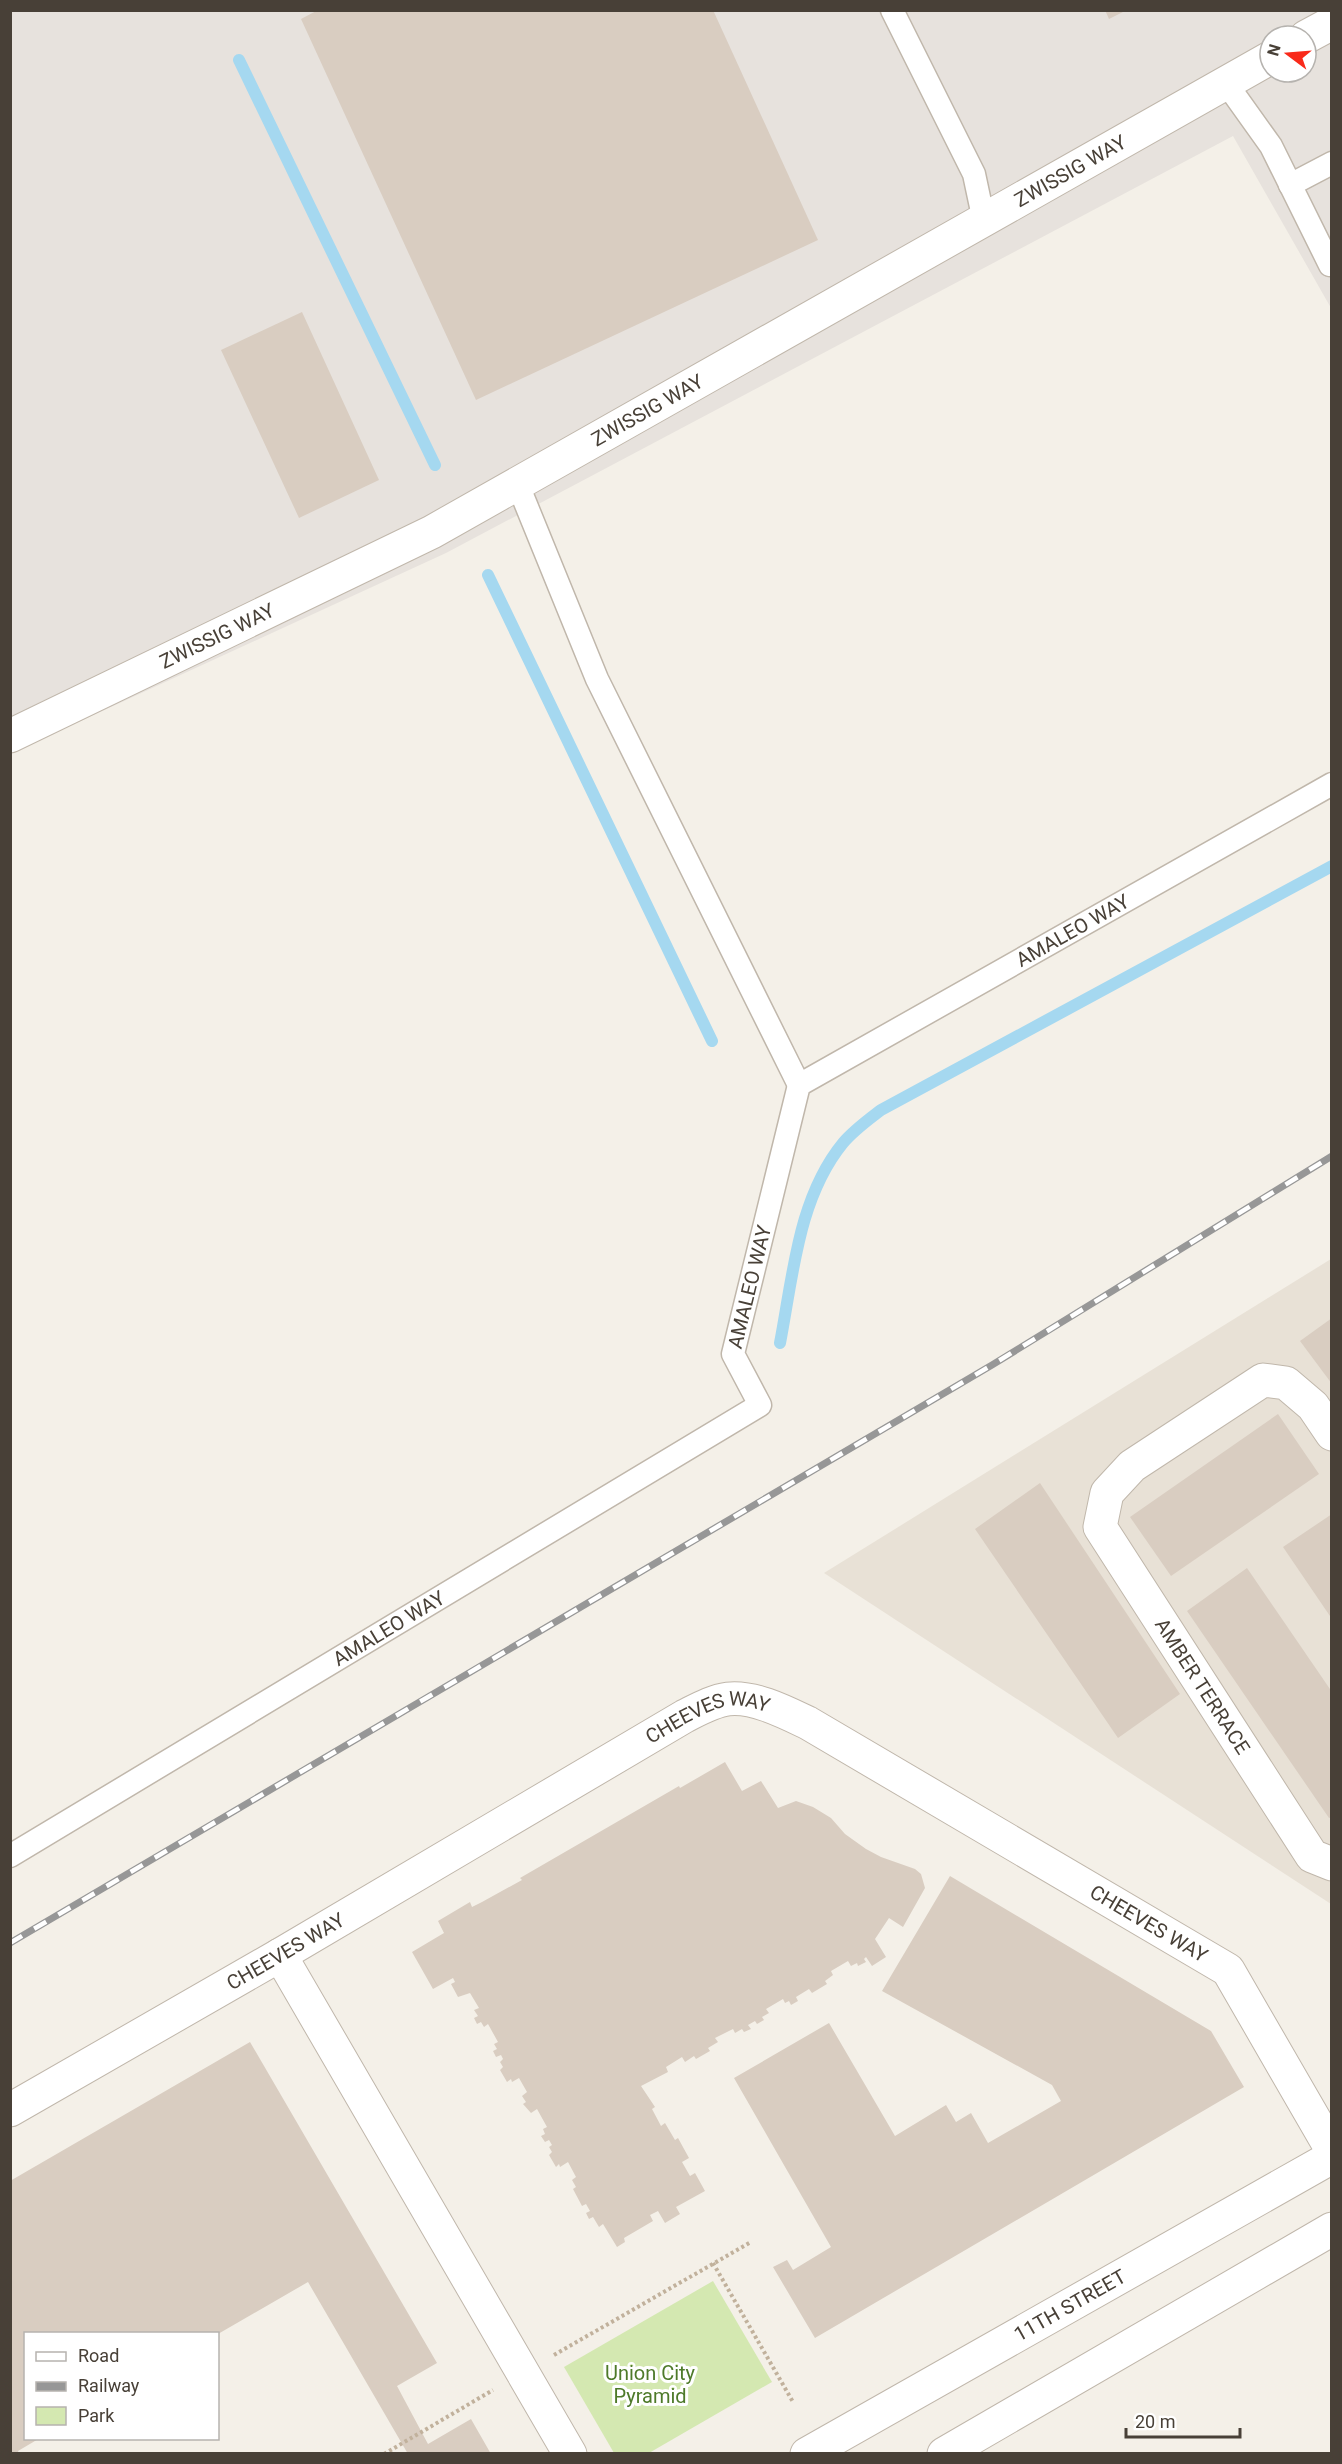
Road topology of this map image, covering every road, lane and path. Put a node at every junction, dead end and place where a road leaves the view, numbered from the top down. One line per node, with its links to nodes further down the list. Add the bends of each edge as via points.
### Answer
1 (892, 10): 8 (lane, via 974,174)
2 (1332, 23): 3 (street)
3 (1318, 31)
4 (1258, 65): 5 (street, ZWISSIG WAY)
5 (1226, 83): 7 (lane, via 1271,146); 8 (street, ZWISSIG WAY)
6 (1332, 163): 7 (lane)
7 (1290, 185): 9 (lane)
8 (984, 221): 10 (street, ZWISSIG WAY)
9 (1330, 265)
10 (518, 485): 11 (street, ZWISSIG WAY, via 432,532); 13 (lane, via 597,679)
11 (10, 736)
12 (1332, 784): 13 (lane, AMALEO WAY)
13 (799, 1085): 15 (lane, AMALEO WAY, via 733,1354 760,1405)
14 (1332, 1434): 16 (street, AMBER TERRACE, via 1313,1406 1286,1383 1263,1380 1132,1466 1107,1494 1100,1527 1312,1856)
15 (10, 1856)
16 (1332, 1864)
17 (280, 1955): 18 (street, CHEEVES WAY); 19 (street, CHEEVES WAY, via 685,1716 720,1701 739,1699 780,1710 808,1723 1228,1970); 24 (street)
18 (10, 2110)
19 (1332, 2150)
20 (1332, 2157): 26 (street, 11TH STREET)
21 (1332, 2229): 30 (street)
22 (751, 2242): 23 (path)
23 (713, 2263): 24 (path); 25 (path)
24 (524, 2373): 27 (path); 28 (street)
25 (793, 2402)
26 (840, 2446): 29 (street, 11TH STREET)
27 (384, 2454)
28 (570, 2454)
29 (807, 2454)
30 (945, 2454)

